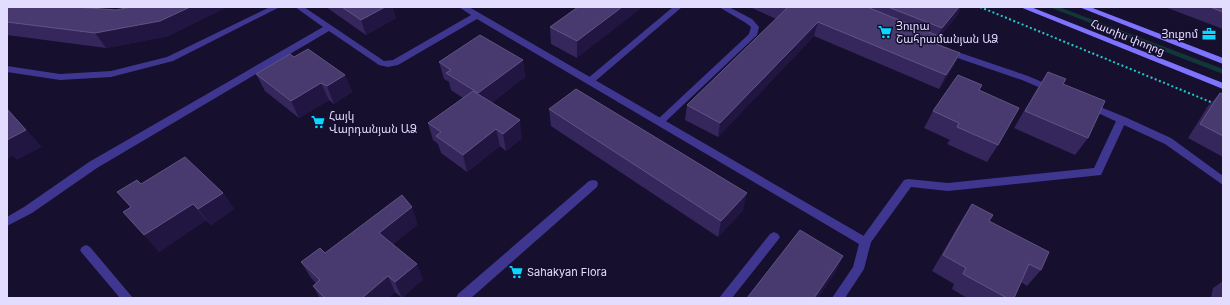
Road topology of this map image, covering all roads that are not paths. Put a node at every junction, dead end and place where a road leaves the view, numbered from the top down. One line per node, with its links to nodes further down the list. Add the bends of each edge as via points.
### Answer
1 (276, 7): 12 (street, via 170,59 111,74 60,77)
2 (300, 7): 9 (street)
3 (463, 7): 8 (street)
4 (678, 7): 13 (street)
5 (723, 7): 18 (street, via 749,21 755,27 753,35)
6 (1024, 7): 14 (main road, Հատիս փողոց)
7 (1083, 7): 11 (main road, Հատիս փողոց)
8 (477, 15): 9 (street, via 395,63 388,64 382,63); 13 (street)
9 (329, 27): 21 (street, via 94,165)
10 (935, 47): 15 (street, via 1025,78)
11 (1223, 61)
12 (7, 69)
13 (590, 81): 18 (street)
14 (1223, 86)
15 (1059, 93)
16 (1080, 101): 17 (street)
17 (1122, 119): 19 (street, via 1168,141); 23 (street, via 1097,172 948,187 908,183)
18 (660, 122): 23 (street)
19 (1223, 181)
20 (593, 184): 26 (street)
21 (7, 222)
22 (774, 237): 27 (street)
23 (865, 242): 28 (street, via 858,269)
24 (86, 250): 25 (street)
25 (127, 298)
26 (462, 298)
27 (725, 298)
28 (838, 298)

